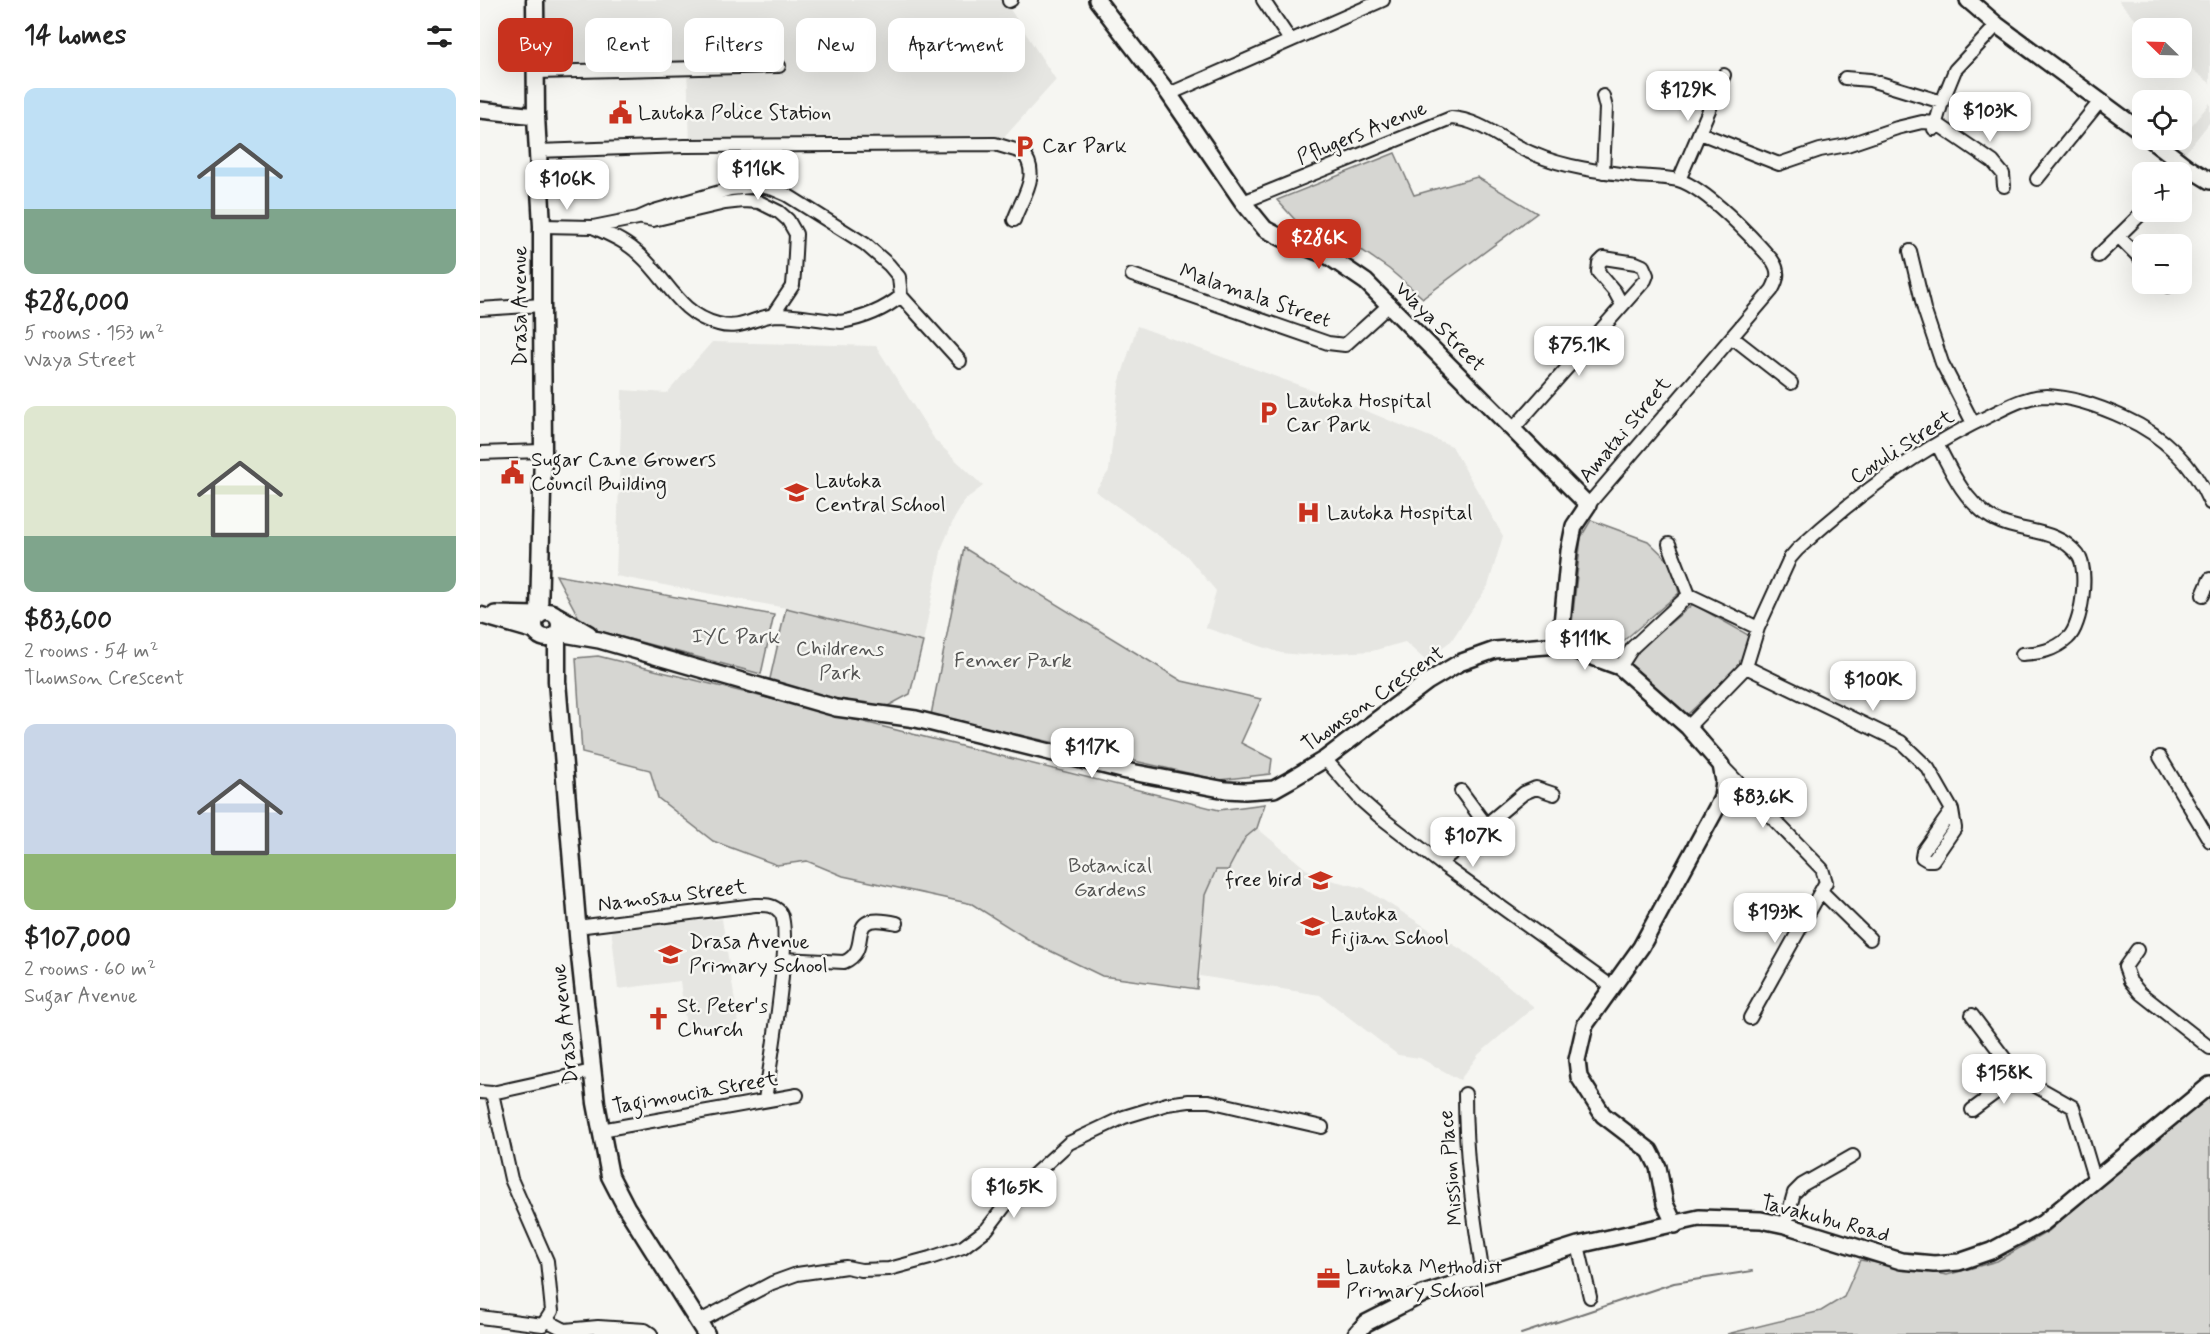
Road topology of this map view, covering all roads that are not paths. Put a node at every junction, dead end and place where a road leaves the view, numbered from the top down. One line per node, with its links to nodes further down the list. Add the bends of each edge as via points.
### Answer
1 (536, 0): 6 (highway, Drasa Avenue)
2 (1098, 0): 14 (main road, Waya Street)
3 (1263, 0): 8 (street)
4 (1383, 0): 8 (street)
5 (1968, 0): 7 (main road)
6 (536, 18)
7 (1997, 26): 16 (main road); 17 (street, via 1955,70)
8 (1290, 40): 14 (street)
9 (684, 68): 10 (street)
10 (573, 71)
11 (537, 72): 19 (highway, Drasa Avenue)
12 (1724, 75): 22 (street)
13 (1845, 78): 17 (street, via 1870,80)
14 (1169, 94): 32 (main road, Waya Street)
15 (1603, 96): 26 (street)
16 (2101, 99): 20 (main road); 28 (street)
17 (1942, 102): 21 (street)
18 (480, 110): 19 (main road)
19 (536, 116): 23 (highway, Drasa Avenue)
20 (2132, 124)
21 (1935, 127): 22 (street, via 1922,122 1779,164); 31 (street, via 1993,162 2002,174)
22 (1700, 133): 29 (street)
23 (537, 150): 34 (street, via 696,145 1003,145 1022,152 1031,170 1030,184); 36 (highway, Drasa Avenue)
24 (2163, 150): 25 (main road)
25 (2175, 162)
26 (1603, 172): 29 (street, Pflugers Avenue); 32 (street, Pflugers Avenue, via 1533,154 1467,119 1450,118)
27 (2192, 173): 30 (main road)
28 (2037, 179)
29 (1679, 180): 42 (street, Pflugers Avenue, via 1725,213)
30 (2210, 181)
31 (2004, 186)
32 (1244, 202): 47 (main road, Waya Street, via 1265,229 1328,256 1366,282)
33 (638, 218): 37 (street); 44 (street, via 730,189 773,189 865,244 899,277); 49 (street, via 653,220 743,201 759,202 779,212 796,234 794,273 793,285)
34 (1014, 220)
35 (2133, 222): 38 (street)
36 (542, 226): 37 (street); 45 (highway, Drasa Avenue)
37 (593, 227): 49 (street, via 630,246 686,309 702,318 720,325 739,326)
38 (2118, 236): 40 (street); 41 (street)
39 (1910, 250): 53 (street, via 1941,363)
40 (2132, 251)
41 (2097, 256)
42 (1777, 267): 50 (street, Amatai Street, via 1778,279 1772,290)
43 (1132, 275): 47 (street, Malamala Street, via 1336,344 1345,345)
44 (901, 296): 49 (street, via 886,308 841,322); 51 (street)
45 (542, 305): 48 (street); 56 (highway, Drasa Avenue)
46 (1622, 305): 54 (street)
47 (1388, 306): 54 (main road, Waya Street)
48 (480, 309)
49 (773, 315)
50 (1732, 337): 52 (street); 59 (street, Amatai Street)
51 (960, 361)
52 (1791, 383)
53 (1973, 423): 55 (street, Covuli Street); 58 (street, Covuli Street, via 2020,400 2046,396 2088,403 2135,422 2163,439 2194,475)
54 (1514, 429): 59 (main road, Waya Street)
55 (1937, 444): 66 (street, Covuli Street, via 1871,487 1797,550); 68 (street, via 1962,492 1988,516 2055,536 2080,556 2082,602 2070,637 2046,652)
56 (543, 451): 57 (street); 65 (highway, Drasa Avenue, via 541,576)
57 (480, 453)
58 (2210, 503)
59 (1588, 505): 67 (main road, Amatai Street, via 1574,526)
60 (1669, 544): 62 (street)
61 (2210, 579): 63 (street)
62 (1689, 595): 66 (street); 70 (street, via 1634,647)
63 (2204, 595)
64 (480, 614): 65 (main road, Thomson Crescent)
65 (548, 624): 73 (main road, Thomson Crescent, via 836,708 916,719 1126,771 1226,790 1274,789); 83 (highway, Drasa Avenue, via 557,681)
66 (1758, 628): 69 (street, Covuli Street)
67 (1560, 645): 70 (main road, Thomson Crescent); 73 (main road, Thomson Crescent, via 1495,650 1459,663 1427,682)
68 (2022, 654)
69 (1746, 666): 71 (street, Covuli Street); 77 (street, via 1901,742 1928,768)
70 (1620, 667): 71 (main road, Thomson Crescent)
71 (1688, 727): 74 (main road, Thomson Crescent)
72 (2160, 757): 79 (street)
73 (1325, 759): 80 (street, via 1362,801)
74 (1721, 765): 81 (street, via 1822,869 1826,882); 87 (main road, via 1722,798 1641,947)
75 (1461, 791): 78 (street)
76 (1554, 794): 78 (street, via 1531,789)
77 (1952, 810)
78 (1486, 825): 80 (street)
79 (2210, 841)
80 (1440, 863): 87 (street)
81 (1822, 892): 84 (street); 89 (street)
82 (897, 923): 86 (street, via 869,921 853,958 844,962)
83 (577, 927): 86 (street, Namosau Street, via 771,905 784,919); 91 (highway, Drasa Avenue)
84 (1870, 939)
85 (2137, 950): 90 (street, via 2125,968 2130,981)
86 (784, 959): 97 (street)
87 (1611, 986): 103 (main road, via 1585,1025 1577,1060 1579,1077 1603,1115 1650,1151)
88 (1972, 1015): 92 (street)
89 (1750, 1018)
90 (2210, 1048)
91 (592, 1071): 94 (street); 100 (highway, Drasa Avenue)
92 (2018, 1076): 98 (street); 102 (street, via 2073,1107)
93 (2210, 1085): 102 (main road, Tavakubu Road)
94 (486, 1092): 109 (street, via 511,1179 547,1261 552,1311)
95 (1465, 1094): 106 (street, Mission Place, via 1471,1202)
96 (797, 1095): 97 (street, Tagimoucia Street)
97 (765, 1100): 100 (street, Tagimoucia Street)
98 (1972, 1110)
99 (1322, 1127): 110 (street, via 1209,1101 1167,1104 1124,1117 1069,1143 1017,1190 987,1229 963,1247 889,1269 846,1267 796,1274 772,1283)
100 (601, 1130): 110 (highway, Drasa Avenue, via 610,1176 626,1208)
101 (1853, 1156): 104 (street, via 1794,1193)
102 (2095, 1181): 104 (main road, Tavakubu Road, via 2043,1223 1991,1251 1959,1262 1901,1262)
103 (1675, 1225): 104 (main road, Tavakubu Road, via 1699,1218 1761,1220); 105 (main road, Tavakubu Road)
104 (1785, 1225)
105 (1578, 1245): 106 (main road, Tavakubu Road); 107 (street)
106 (1483, 1275): 112 (main road, Tavakubu Road, via 1423,1294 1366,1323)
107 (1590, 1297)
108 (480, 1317): 109 (street, via 543,1325)
109 (546, 1320): 111 (street, via 565,1330 598,1327 645,1330)
110 (702, 1328)
111 (651, 1334)
112 (1356, 1334)

